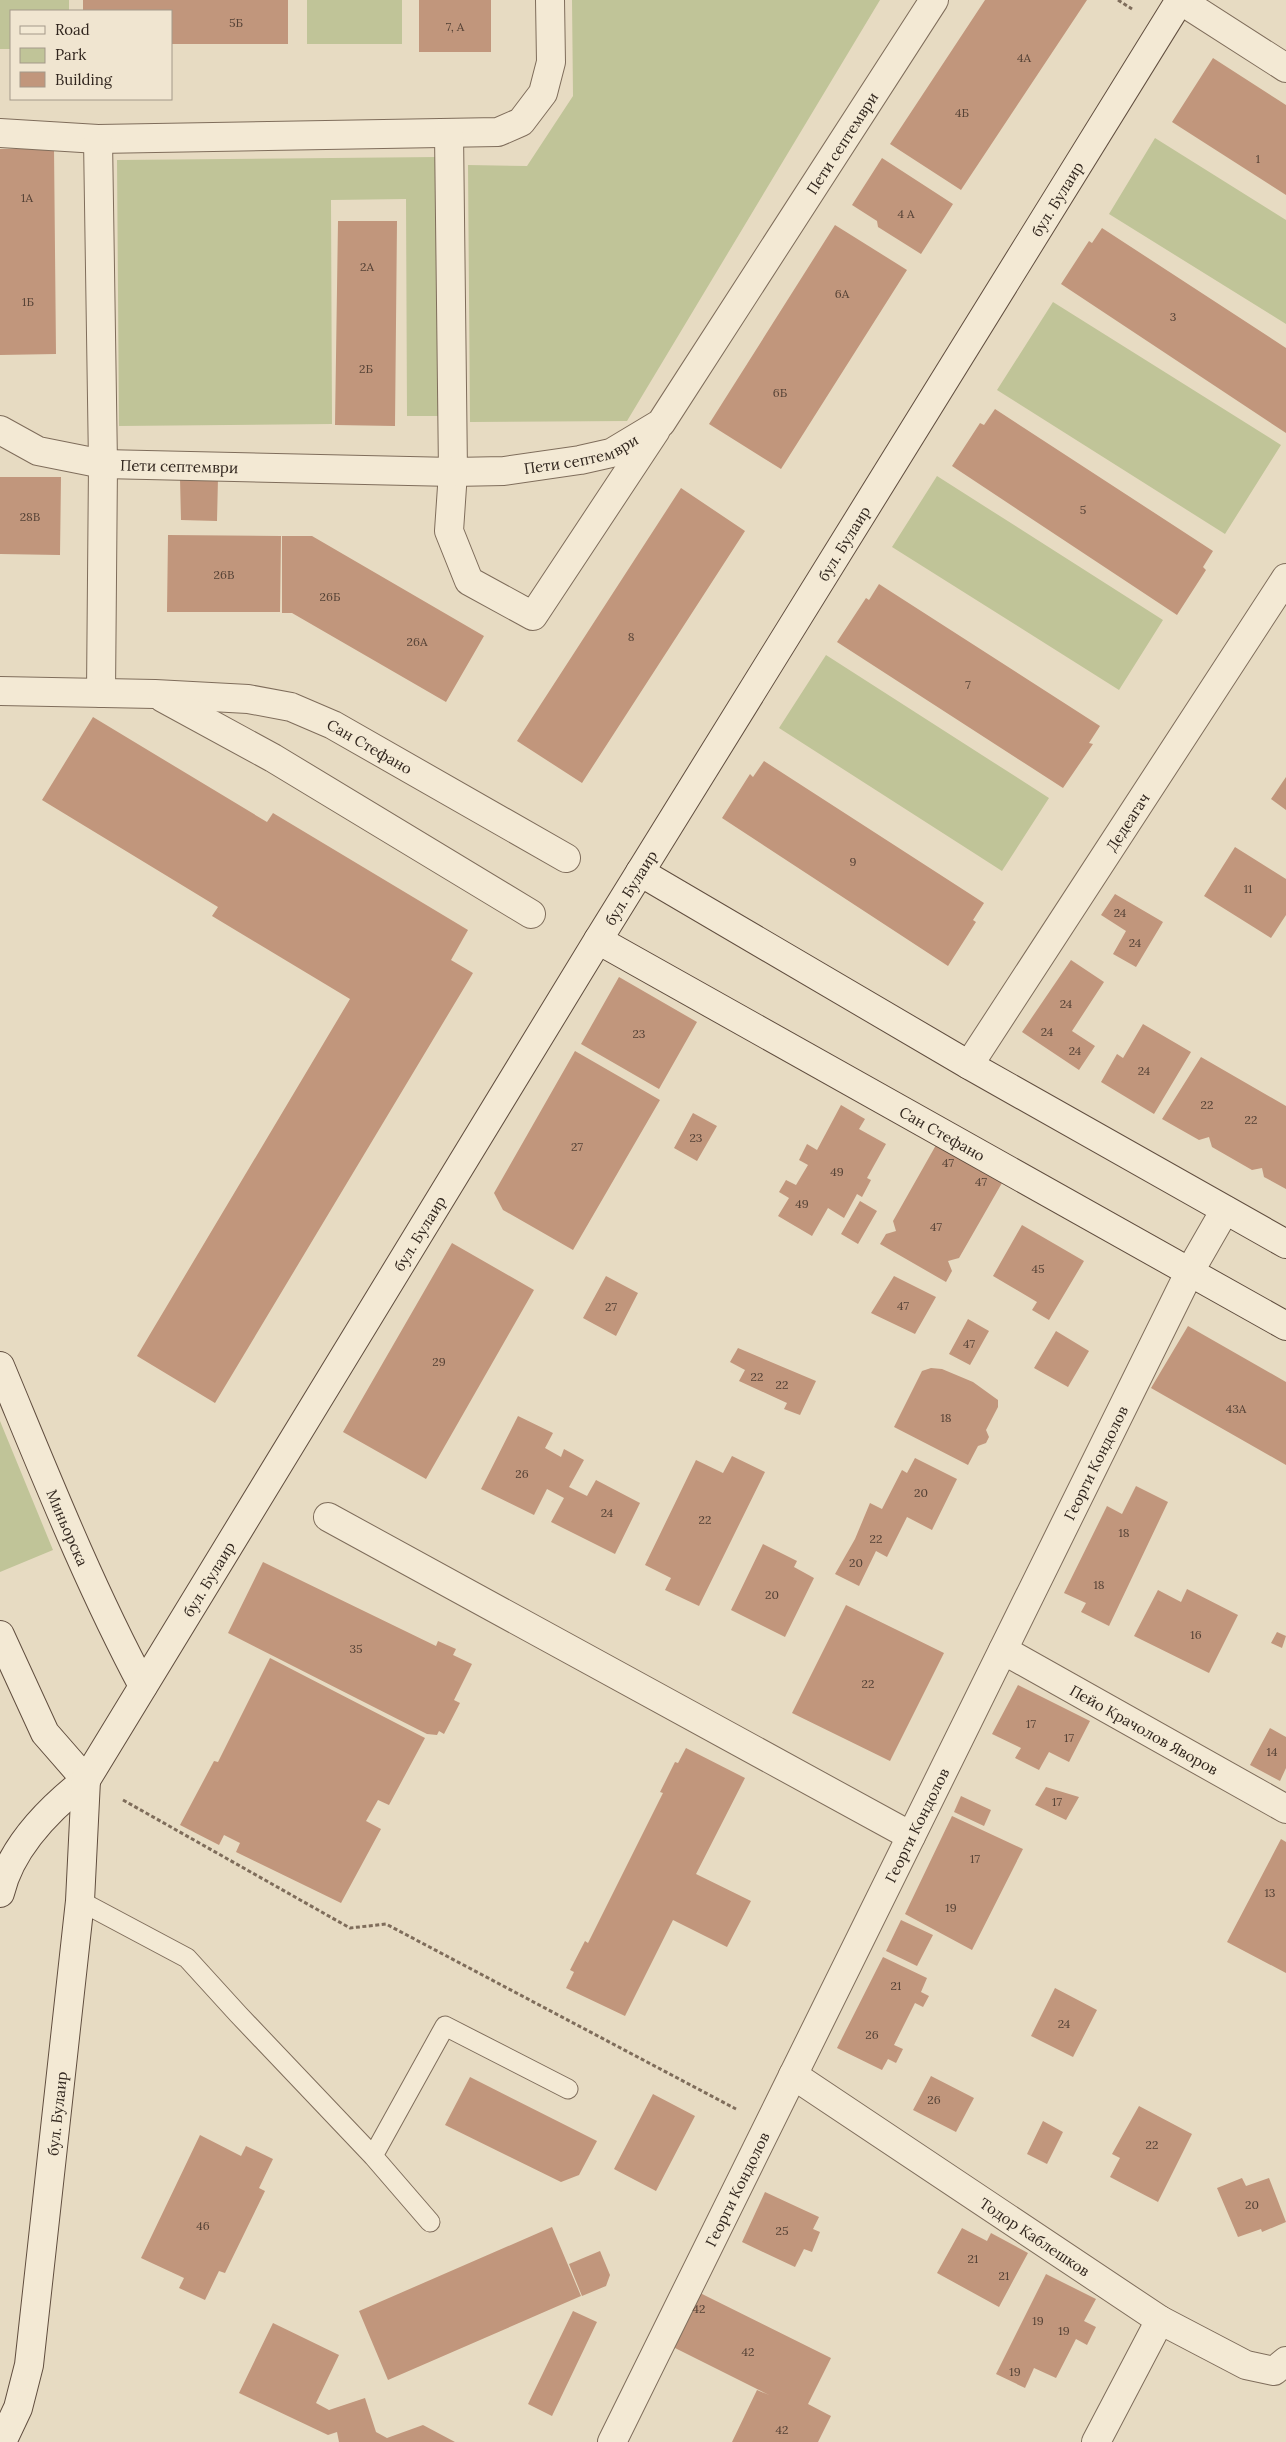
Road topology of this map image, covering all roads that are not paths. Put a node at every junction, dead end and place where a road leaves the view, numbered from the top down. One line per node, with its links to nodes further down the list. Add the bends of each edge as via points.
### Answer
1 (550, 0): 5 (street, via 551,62 543,93 521,122 498,132)
2 (934, 0): 8 (street, Пети септември)
3 (1180, 0): 4 (street); 17 (street, бул. Булаир)
4 (1286, 68)
5 (449, 133): 7 (street); 11 (street)
6 (0, 134): 7 (street)
7 (98, 139): 10 (street)
8 (661, 423): 11 (street, Пети септември, via 611,453 504,471); 11 (street, via 533,616 469,581 449,532)
9 (0, 430): 10 (street, Пети септември, via 38,452)
10 (103, 464): 11 (street, Пети септември); 14 (street)
11 (453, 472)
12 (1286, 578): 20 (street, Дедеагач)
13 (0, 691): 14 (street, Сан Стефано)
14 (101, 693): 15 (street, Сан Стефано)
15 (155, 694): 16 (street, Сан Стефано, via 248,699 291,707 333,725); 18 (street, Сан Стефано, via 273,758)
16 (566, 858)
17 (640, 872): 19 (street, бул. Булаир); 20 (street)
18 (531, 914)
19 (598, 940): 23 (street, Сан Стефано); 29 (street, бул. Булаир)
20 (969, 1066): 21 (street)
21 (1225, 1210): 22 (street); 23 (street, Георги Кондолов)
22 (1286, 1244)
23 (1190, 1272): 24 (street, Сан Стефано); 28 (street, Георги Кондолов)
24 (1286, 1326)
25 (0, 1366): 29 (street, Миньорска, via 88,1576)
26 (328, 1518): 32 (street)
27 (0, 1635): 30 (street, via 45,1733)
28 (1003, 1650): 31 (street, Пейо Крачолов Яворов); 32 (street, Георги Кондолов)
29 (143, 1686): 30 (street, бул. Булаир)
30 (86, 1780): 33 (street, бул. Булаир, via 60,1800 41,1822 16,1855); 34 (street, бул. Булаир)
31 (1286, 1809)
32 (911, 1836): 35 (street, Георги Кондолов)
33 (0, 1893)
34 (80, 1901): 37 (lane, via 187,1958); 41 (street, бул. Булаир, via 29,2365 18,2408)
35 (793, 2075): 39 (street, Тодор Каблешков); 42 (street, Георги Кондолов)
36 (568, 2089): 37 (lane, via 445,2026)
37 (373, 2156): 38 (lane)
38 (430, 2222)
39 (1160, 2320): 40 (street, Тодор Каблешков, via 1246,2365 1274,2371); 43 (street)
40 (1286, 2361)
41 (2, 2442)
42 (612, 2442)
43 (1096, 2442)

